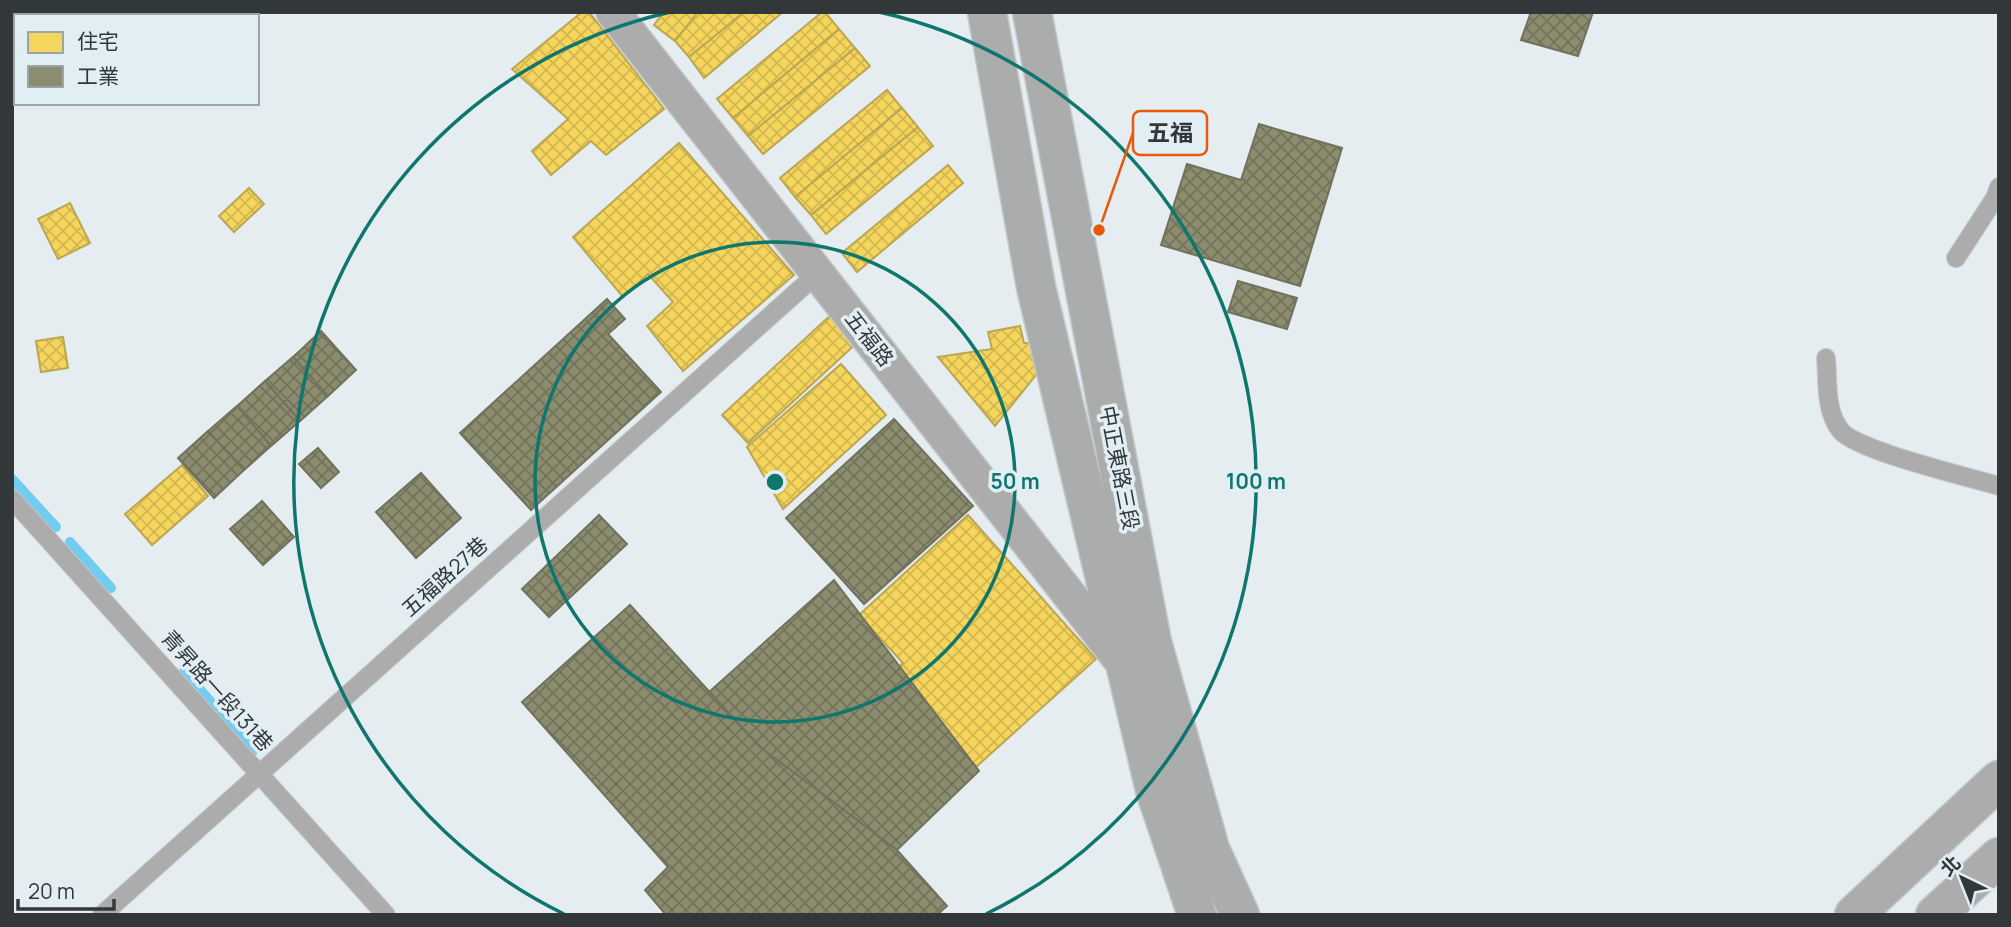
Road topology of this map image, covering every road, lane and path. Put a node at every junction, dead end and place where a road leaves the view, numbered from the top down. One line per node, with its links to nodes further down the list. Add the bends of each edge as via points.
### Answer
1 (613, 12): 6 (street, 五福路)
2 (987, 12): 10 (main road, 中正東路三段, via 1036,287)
3 (1032, 12): 17 (main road, 中正東路三段, via 1152,642 1210,849)
4 (1999, 187): 5 (lane)
5 (1956, 258)
6 (818, 273): 10 (street, 五福路); 11 (lane, 五福路27巷)
7 (1826, 358): 8 (lane, via 1829,405 1842,432 1870,448)
8 (1999, 486)
9 (12, 499): 11 (lane, 青昇路一段131巷)
10 (1125, 666): 16 (main road, 中正東路三段, via 1156,790)
11 (260, 773): 14 (lane, 五福路27巷); 15 (lane, 青昇路一段131巷)
12 (1999, 780): 18 (street)
13 (1999, 857): 19 (street)
14 (102, 915)
15 (386, 915)
16 (1197, 915)
17 (1240, 915)
18 (1854, 915)
19 (1935, 915)

